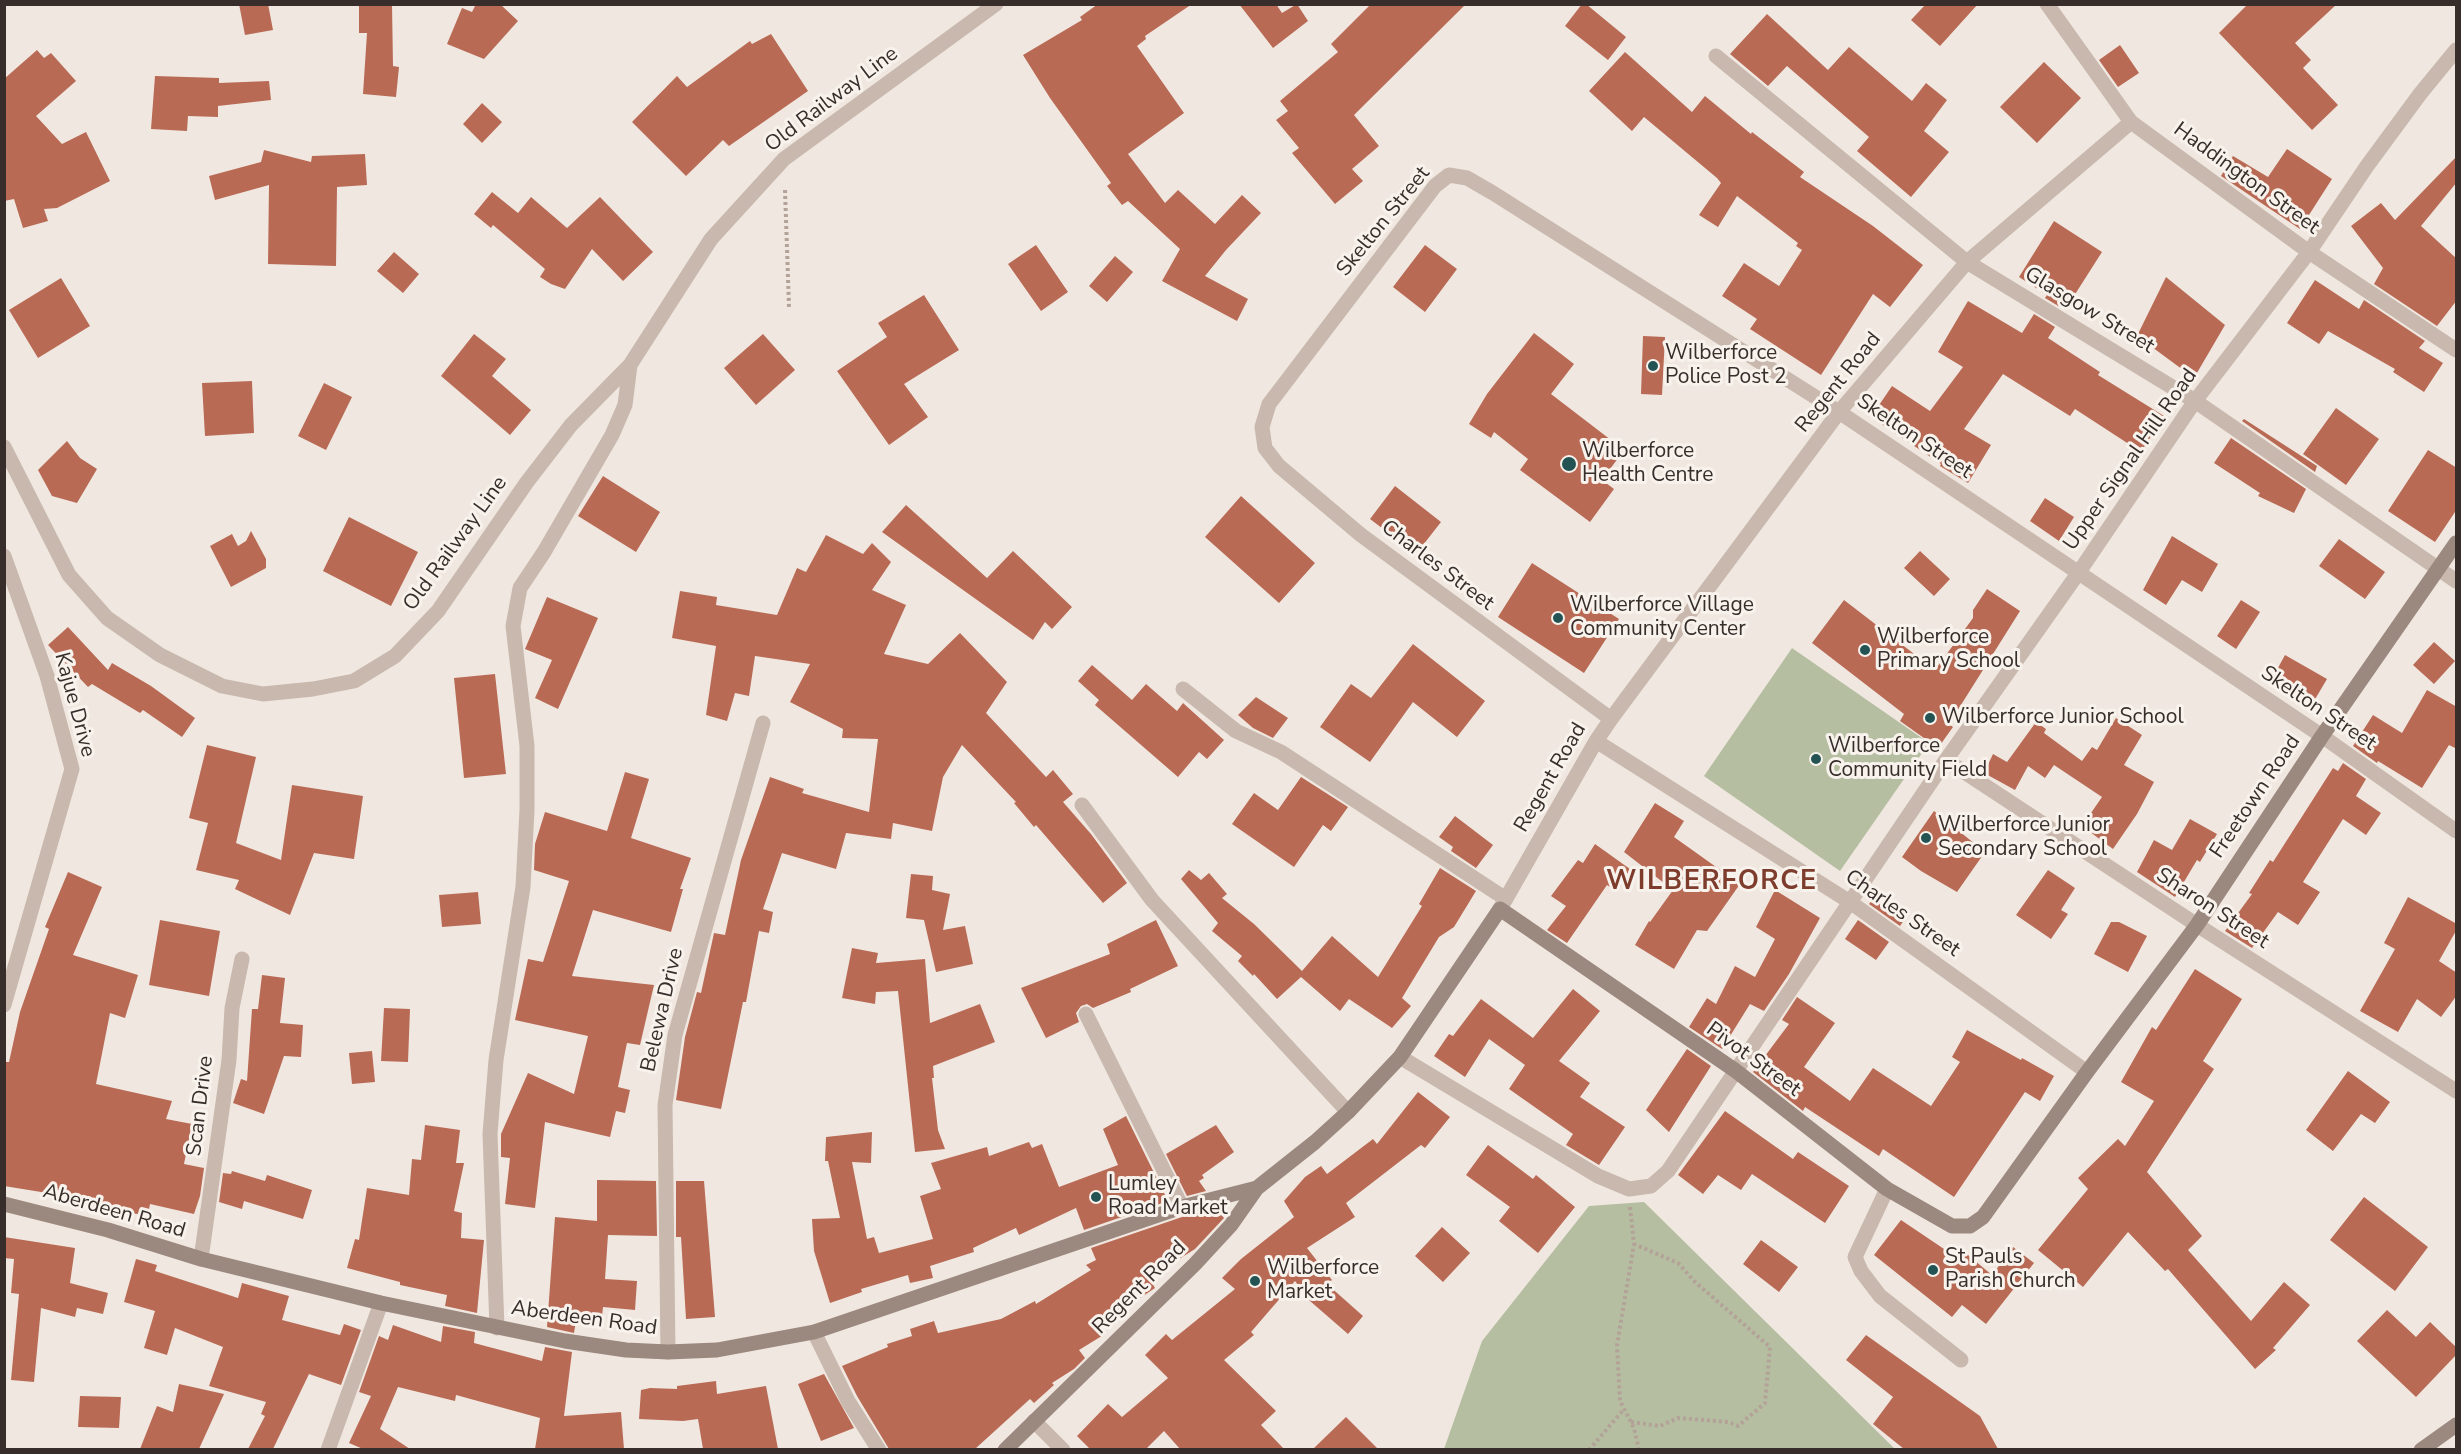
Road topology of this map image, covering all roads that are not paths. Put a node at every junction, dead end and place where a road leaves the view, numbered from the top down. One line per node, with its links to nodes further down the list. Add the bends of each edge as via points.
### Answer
1 (996, 4): 9 (street, Old Railway Line, via 784,159 711,239)
2 (2048, 4): 5 (street, Haddington Street)
3 (2457, 50): 6 (street, Upper Signal Hill Road, via 2373,157)
4 (1716, 56): 7 (street, Glasgow Street)
5 (2131, 122): 6 (street, Haddington Street); 7 (street, Regent Road)
6 (2310, 252): 8 (street, Haddington Street); 10 (street, Upper Signal Hill Road)
7 (1967, 262): 10 (street, Glasgow Street); 11 (street, Regent Road)
8 (2457, 350)
9 (630, 365): 13 (street, Old Railway Line, via 571,425 438,611 395,656 354,681 313,689 263,694 222,686 160,655 107,618 69,575); 45 (street, Old Railway Line, via 625,405 612,435 520,588 513,626 527,746 527,810 523,887 496,1060 490,1134)
10 (2195, 401): 16 (street, Glasgow Street); 17 (street, Upper Signal Hill Road)
11 (1839, 412): 12 (street, Skelton Street, via 1493,193 1467,178 1449,175 1435,186 1269,404); 17 (street, Skelton Street); 20 (street, Regent Road)
12 (1262, 427): 20 (street, Charles Street, via 1265,448 1279,466 1352,528)
13 (4, 447)
14 (2457, 543): 16 (street, Freetown Road)
15 (4, 556): 31 (street, Kajue Drive, via 47,676 72,769)
16 (2439, 568): 18 (street, Glasgow Street); 22 (street, Freetown Road)
17 (2079, 572): 22 (street, Skelton Street); 24 (street, Upper Signal Hill Road)
18 (2457, 581)
19 (1183, 689): 28 (street, via 1236,731 1281,752)
20 (1611, 719): 23 (street, Regent Road)
21 (763, 723): 47 (street, Belewa Drive, via 675,1035 665,1106)
22 (2322, 736): 26 (street, Skelton Street); 29 (street, Freetown Road)
23 (1596, 741): 27 (street, Charles Street); 28 (street, Regent Road)
24 (1946, 760): 27 (street, Upper Signal Hill Road); 29 (street, Sharon Street)
25 (1082, 805): 37 (street, via 1152,900)
26 (2457, 831)
27 (1850, 902): 34 (street, Upper Signal Hill Road); 35 (street, Charles Street)
28 (1503, 904): 33 (street, Regent Road); 34 (street, Pivot Street)
29 (2197, 925): 35 (street, Freetown Road); 36 (street, Sharon Street)
30 (242, 959): 43 (street, Scan Drive, via 232,1008 229,1060)
31 (4, 1005)
32 (1086, 1014): 41 (street)
33 (1400, 1057): 34 (street, Upper Signal Hill Road, via 1598,1176 1629,1189 1651,1186 1668,1171); 37 (street, Regent Road)
34 (1736, 1071): 39 (street, Pivot Street)
35 (2087, 1072): 42 (street, Freetown Road)
36 (2457, 1092)
37 (1348, 1112): 38 (street, Regent Road)
38 (1257, 1188): 41 (street, Aberdeen Road); 49 (street, Regent Road, via 1231,1225 1195,1264)
39 (1887, 1189): 42 (street, Pivot Street, via 1952,1226 1970,1226); 48 (street, via 1855,1257 1861,1271 1880,1296)
40 (4, 1204): 43 (street, Aberdeen Road)
41 (1182, 1207): 46 (street, Aberdeen Road)
42 (1983, 1217)
43 (201, 1259): 44 (street, Aberdeen Road)
44 (381, 1303): 45 (street, Aberdeen Road); 51 (street)
45 (497, 1328): 47 (street, Aberdeen Road, via 626,1350)
46 (814, 1332): 47 (street, Aberdeen Road, via 717,1350); 52 (street, via 848,1401)
47 (668, 1352)
48 (1961, 1360)
49 (1034, 1421): 53 (street, Regent Road); 54 (street)
50 (2457, 1425): 55 (street)
51 (328, 1449)
52 (879, 1449)
53 (1005, 1449)
54 (1063, 1449)
55 (2421, 1449)

